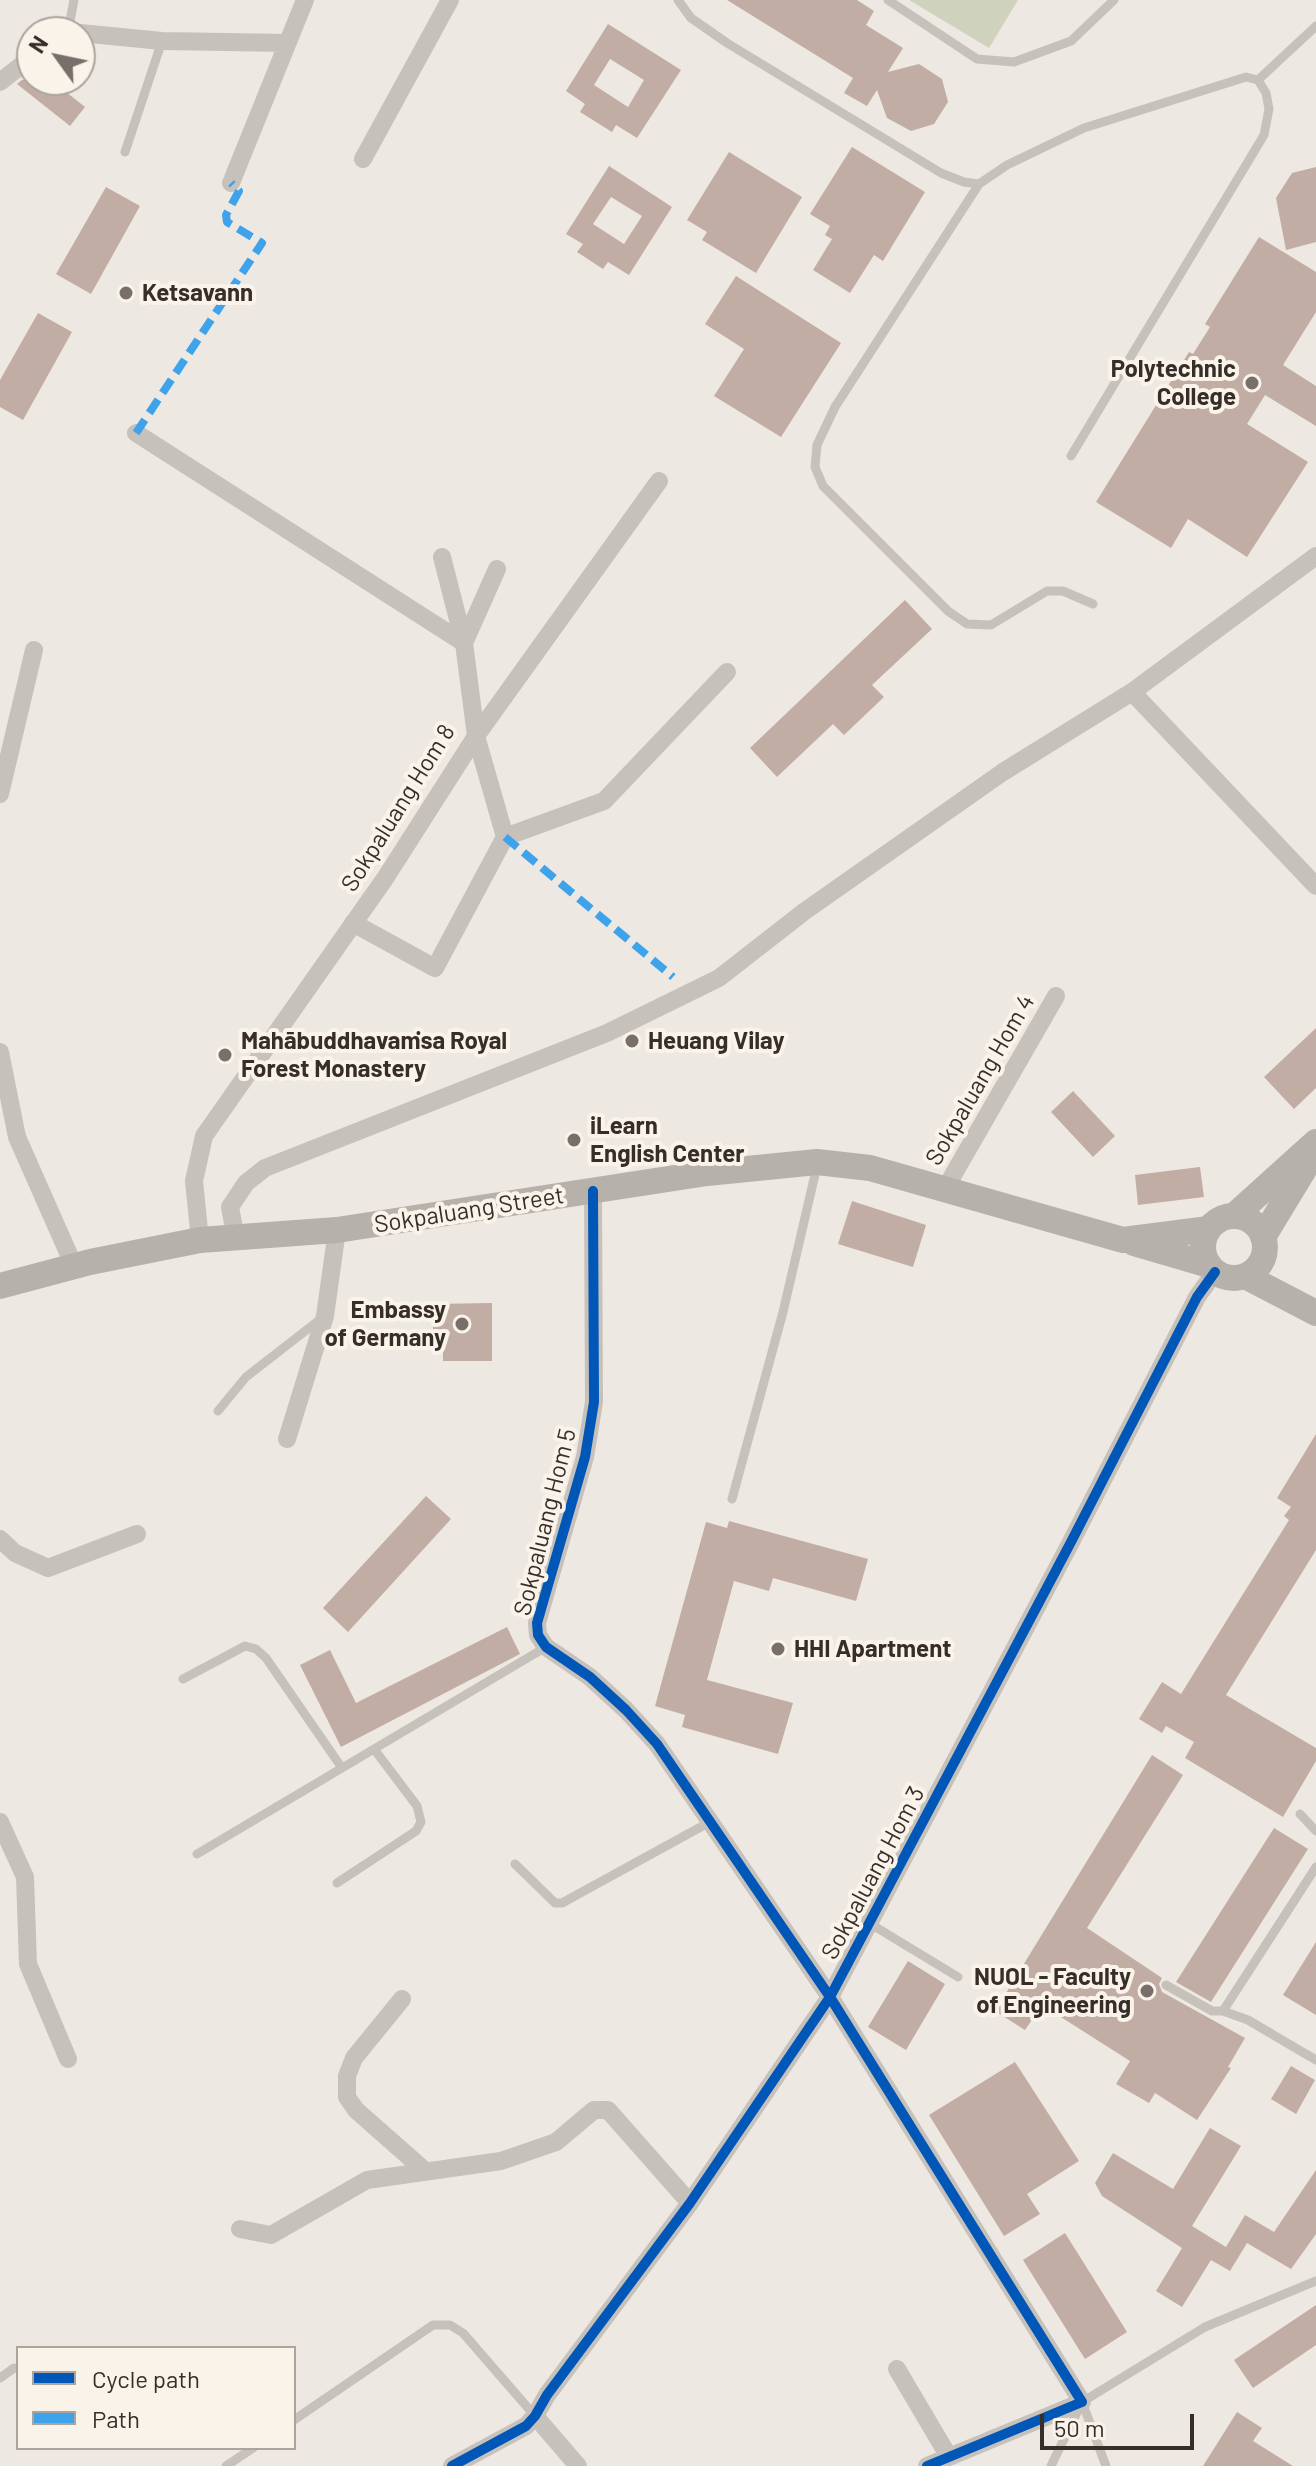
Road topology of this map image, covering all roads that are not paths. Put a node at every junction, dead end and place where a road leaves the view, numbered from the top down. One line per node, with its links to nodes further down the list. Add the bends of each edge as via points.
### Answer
1 (305, 0): 9 (street)
2 (450, 0): 14 (street)
3 (678, 0): 16 (lane, via 691,18 727,43 941,173)
4 (888, 0): 5 (lane, via 977,59 1014,62 1071,41)
5 (1114, 0)
6 (1316, 26): 11 (lane)
7 (96, 35): 8 (street)
8 (162, 41): 9 (street); 13 (lane)
9 (287, 43): 15 (street)
10 (16, 70): 12 (street)
11 (1258, 80): 16 (lane, via 1246,77 1084,128); 18 (lane, via 1269,109 1264,135)
12 (0, 82)
13 (125, 152)
14 (363, 159)
15 (231, 183)
16 (979, 184): 23 (lane, via 835,407 817,445 815,467 823,486 967,624 991,625 1047,591 1063,591)
17 (136, 433): 24 (street)
18 (1071, 456)
19 (659, 481): 29 (street)
20 (1316, 556): 27 (street)
21 (442, 557): 24 (street, Sokpaluang Hom 8)
22 (497, 569): 24 (street)
23 (1093, 604)
24 (464, 643): 29 (street, Sokpaluang Hom 8)
25 (34, 650): 28 (street)
26 (727, 672): 31 (street, via 604,801)
27 (1132, 692): 32 (street); 44 (street, via 1003,772 719,978 607,1033 265,1168 246,1183 230,1207)
28 (8, 721): 30 (street)
29 (476, 736): 31 (street); 33 (street, Sokpaluang Hom 8)
30 (0, 794)
31 (505, 837): 33 (street, via 435,968)
32 (1316, 886)
33 (353, 923): 45 (street, Sokpaluang Hom 8, via 204,1136 194,1181)
34 (1056, 996): 39 (street, Sokpaluang Hom 4)
35 (0, 1052): 48 (street, via 17,1137)
36 (1316, 1142): 41 (street)
37 (1316, 1151): 47 (street)
38 (817, 1162): 39 (street, Sokpaluang Street, via 870,1168); 40 (street, Sokpaluang Street); 56 (lane)
39 (945, 1189): 46 (street, Sokpaluang Street)
40 (593, 1191): 43 (street, Sokpaluang Street); 59 (street, Sokpaluang Hom 5, via 594,1402 585,1457 537,1623)
41 (1234, 1216): 42 (street); 47 (street, via 1253,1222)
42 (1209, 1229): 46 (street, Sokpaluang Street); 49 (street, via 1203,1248)
43 (337, 1230): 44 (street, Sokpaluang Street); 53 (street)
44 (236, 1239): 45 (street, Sokpaluang Street)
45 (200, 1240): 48 (street, Sokpaluang Street)
46 (1123, 1240): 49 (street, Sokpaluang Street)
47 (1264, 1246): 50 (street, via 1254,1271); 52 (street)
48 (74, 1266): 51 (street, Sokpaluang Street)
49 (1212, 1268): 50 (street, via 1224,1277); 71 (street, Sokpaluang Hom 3)
50 (1245, 1276): 52 (street)
51 (0, 1286)
52 (1315, 1312)
53 (325, 1316): 54 (lane, via 246,1377); 55 (street)
54 (218, 1411)
55 (287, 1439)
56 (732, 1499)
57 (137, 1534): 58 (street, via 48,1568 15,1553)
58 (0, 1539)
59 (546, 1647): 61 (lane); 65 (street, Sokpaluang Hom 5, via 626,1710 657,1744)
60 (183, 1679): 62 (lane, via 245,1646 256,1649)
61 (374, 1749): 62 (lane); 70 (lane, via 417,1806 421,1822 416,1831)
62 (342, 1768): 67 (lane)
63 (1300, 1814): 66 (lane)
64 (0, 1822): 77 (street, via 25,1877 28,1964)
65 (708, 1823): 68 (lane, via 562,1903 555,1903); 74 (street, Sokpaluang Hom 5)
66 (1316, 1831)
67 (197, 1854)
68 (515, 1864)
69 (1316, 1867): 76 (lane)
70 (337, 1883)
71 (869, 1923): 72 (lane); 74 (street, Sokpaluang Hom 3)
72 (958, 1977)
73 (1166, 1985): 76 (lane, via 1212,2011)
74 (830, 1997): 80 (street, Sokpaluang Hom 3); 86 (street, Sokpaluang Hom 5)
75 (402, 1999): 79 (street, via 354,2058 347,2097)
76 (1223, 2011): 78 (lane)
77 (68, 2059)
78 (1316, 2060)
79 (424, 2170): 80 (street, via 501,2161 556,2142 594,2110 608,2110); 81 (street, via 367,2180 271,2235)
80 (690, 2203): 87 (street, Sokpaluang Hom 3)
81 (240, 2229)
82 (1316, 2281): 86 (lane, via 1205,2327)
83 (14, 2368): 85 (lane)
84 (897, 2369): 90 (street)
85 (0, 2378)
86 (1082, 2402): 90 (street); 95 (lane); 96 (lane)
87 (535, 2416): 88 (lane, via 463,2333 450,2325 433,2325); 92 (street, Sokpaluang Hom 3); 93 (street)
88 (296, 2419)
89 (250, 2450): 91 (lane)
90 (949, 2457): 94 (street)
91 (226, 2466)
92 (452, 2466)
93 (578, 2466)
94 (927, 2466)
95 (1051, 2466)
96 (1106, 2466)

